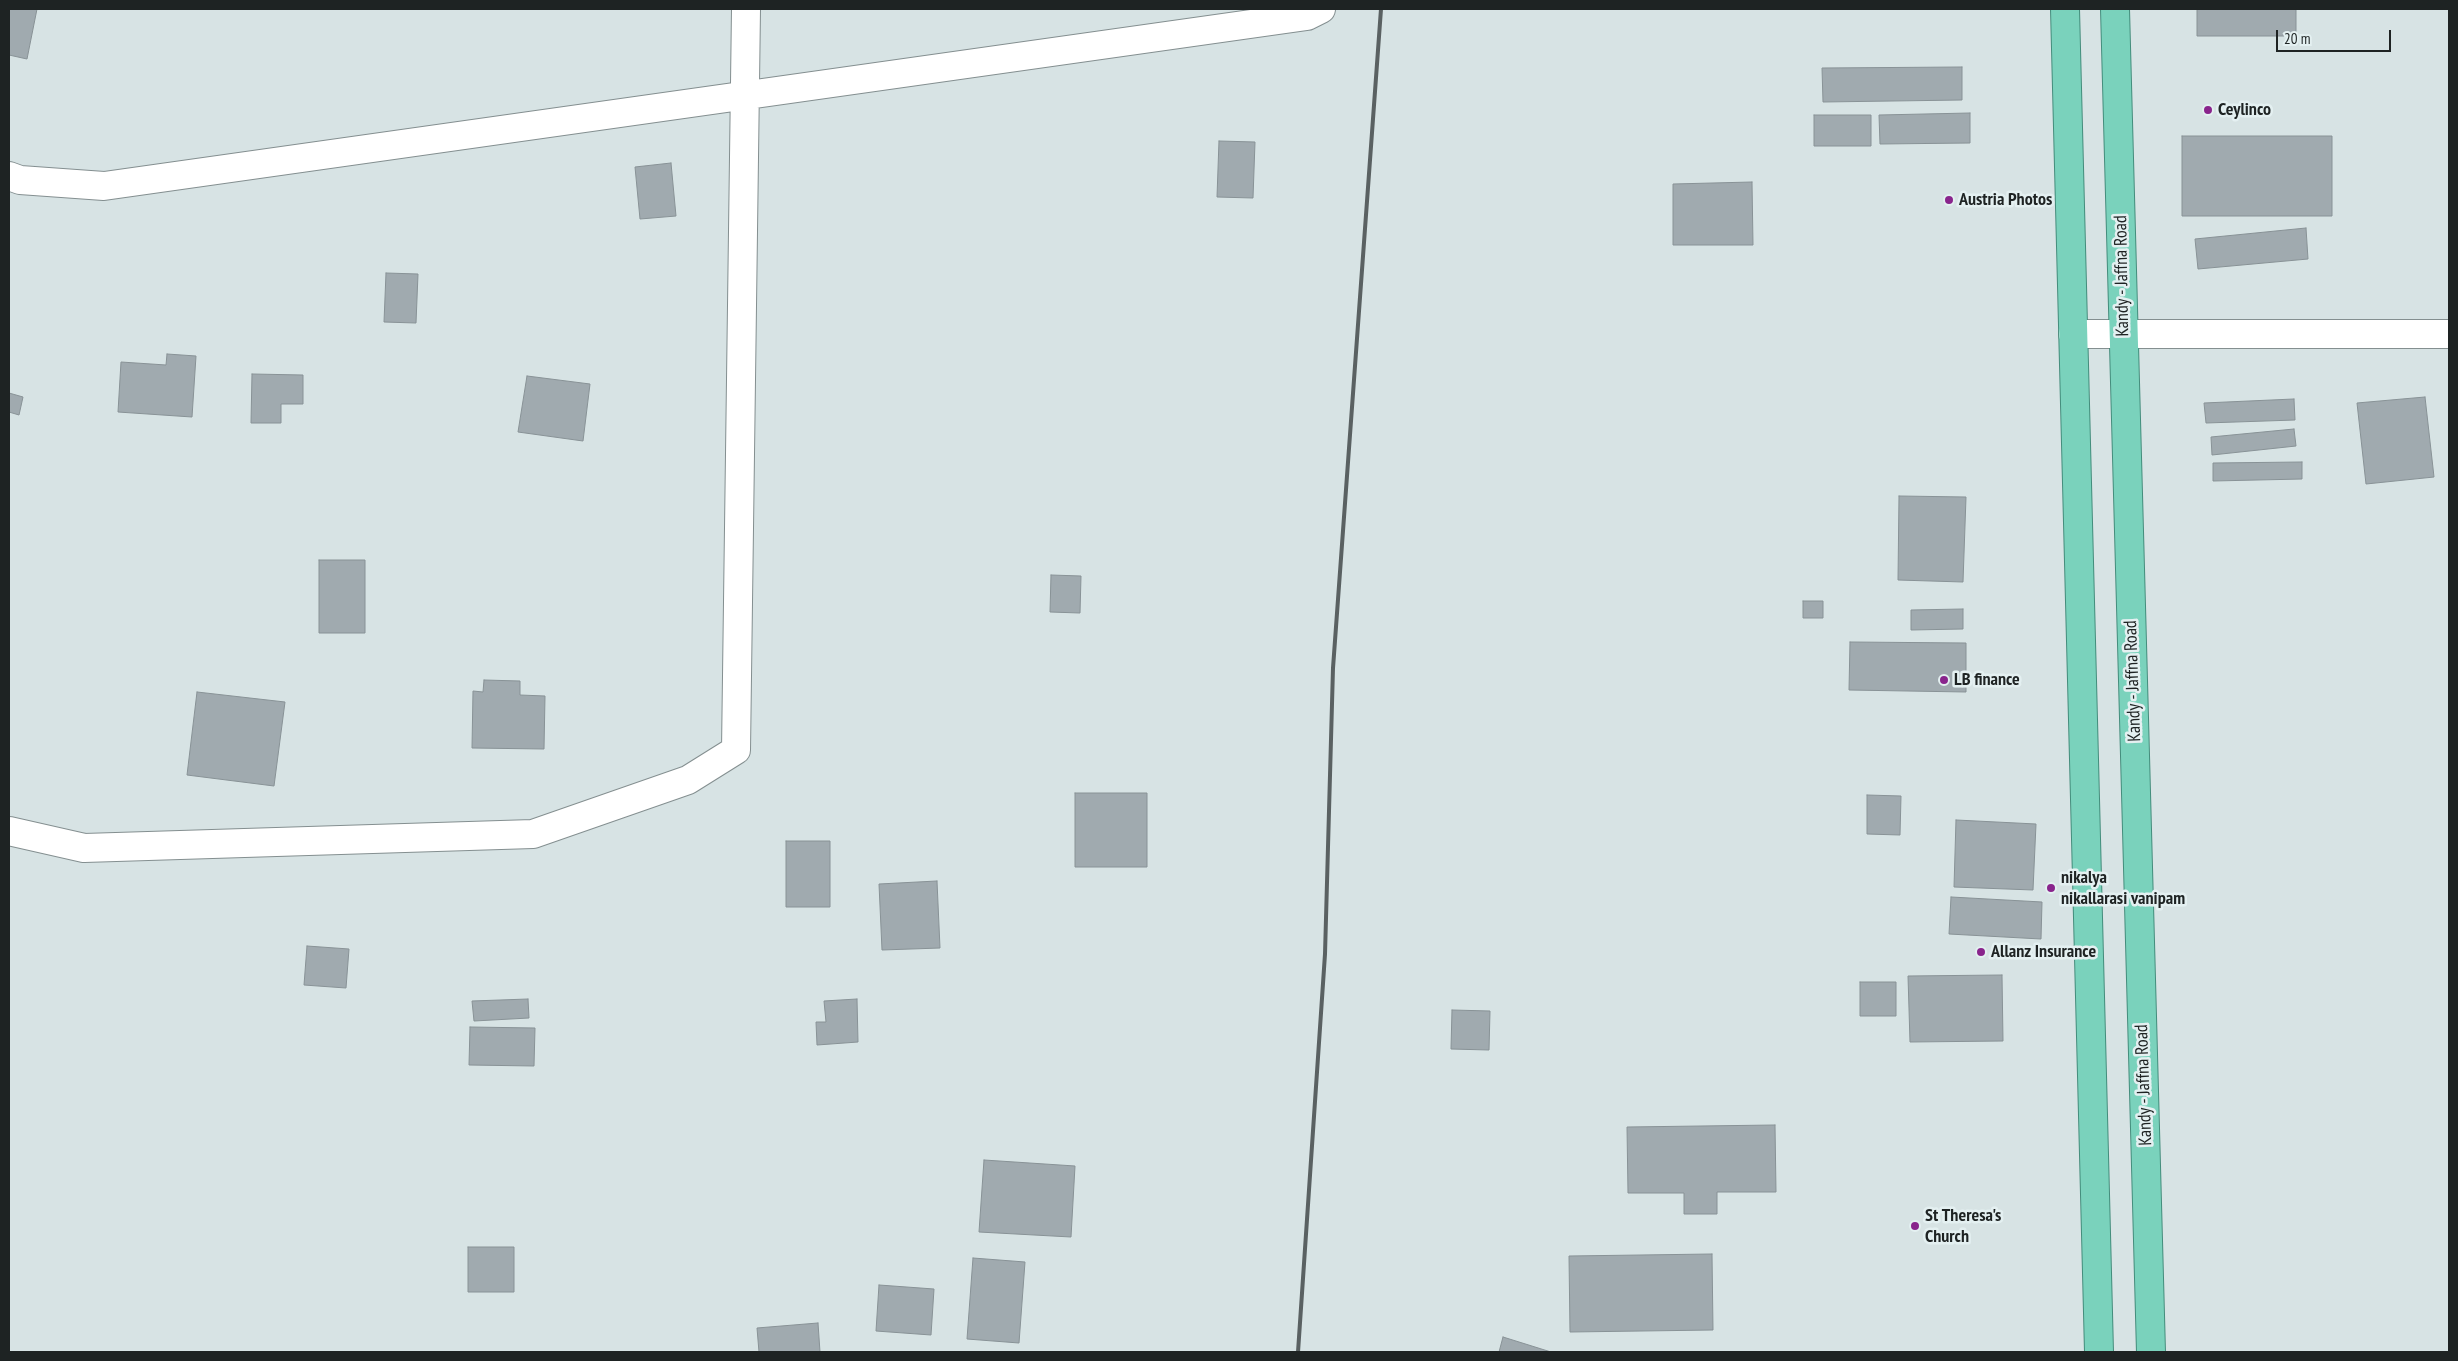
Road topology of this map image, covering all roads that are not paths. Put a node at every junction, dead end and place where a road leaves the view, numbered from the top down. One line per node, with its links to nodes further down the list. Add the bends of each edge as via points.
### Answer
1 (746, 9): 5 (street)
2 (1321, 9): 5 (street, via 1307,16)
3 (2065, 9): 7 (highway)
4 (2115, 9): 8 (highway, Kandy - Jaffna Road)
5 (744, 94): 6 (street, via 104,186 20,180); 10 (street, via 736,750 688,780 533,834 84,848)
6 (9, 176)
7 (2073, 334): 8 (street); 11 (highway)
8 (2123, 334): 9 (street); 12 (highway, Kandy - Jaffna Road)
9 (2449, 334)
10 (9, 831)
11 (2099, 1352)
12 (2150, 1352)

